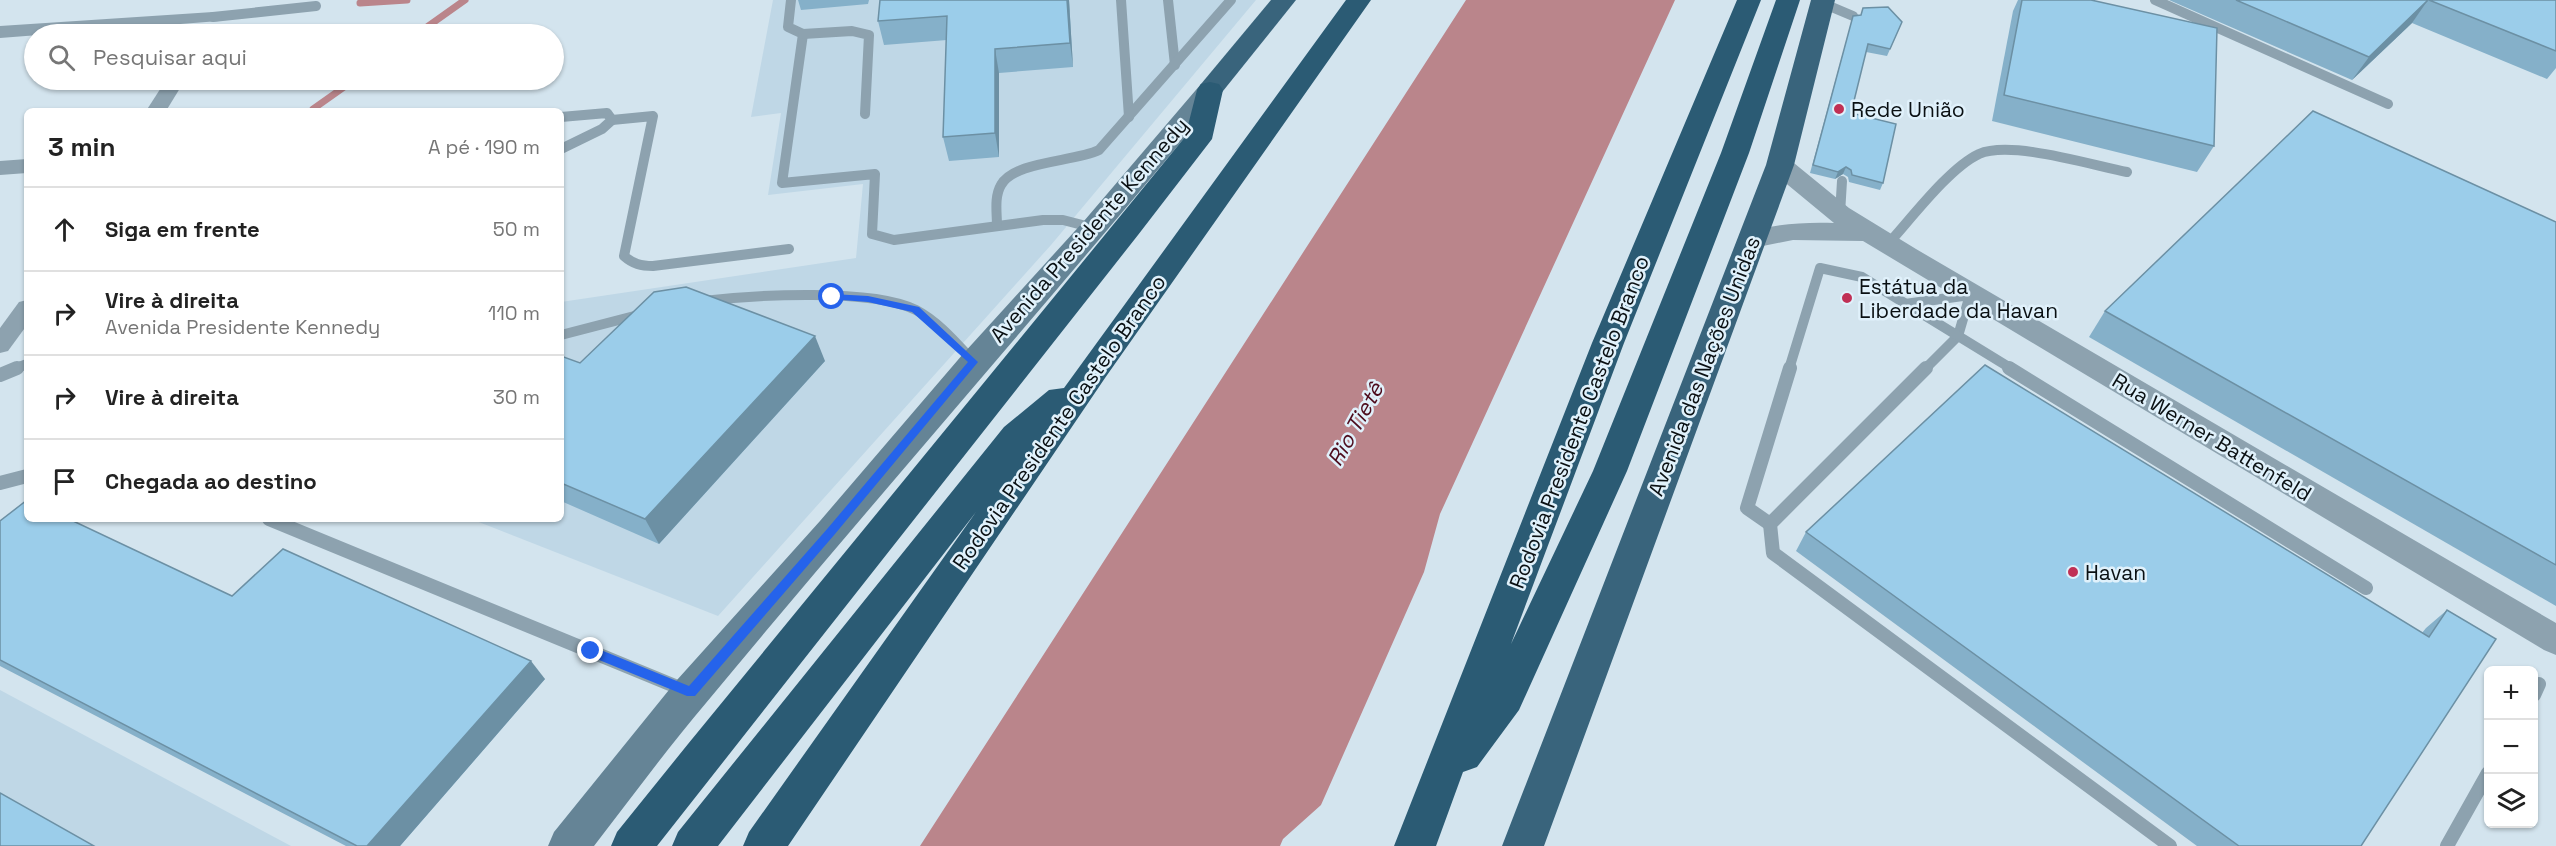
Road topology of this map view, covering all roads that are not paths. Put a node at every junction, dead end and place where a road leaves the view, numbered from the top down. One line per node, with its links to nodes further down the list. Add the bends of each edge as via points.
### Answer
1 (223, 0): 15 (street)
2 (791, 0): 20 (lane, via 788,27)
3 (1121, 0): 28 (lane)
4 (1168, 0): 21 (lane)
5 (1231, 0): 12 (lane)
6 (1284, 0): 23 (highway, Avenida Presidente Kennedy)
7 (1359, 0): 52 (highway, Rodovia Presidente Castelo Branco)
8 (1749, 0): 62 (highway, Rodovia Presidente Castelo Branco, via 1608,343)
9 (1788, 0): 62 (highway, via 1735,153 1610,471 1505,698)
10 (2155, 0): 24 (lane)
11 (1822, 1): 14 (lane); 31 (highway, Avenida das Nações Unidas)
12 (1222, 4): 21 (lane)
13 (316, 6): 15 (lane)
14 (1853, 16)
15 (213, 17): 16 (street); 17 (street)
16 (114, 24)
17 (208, 24)
18 (24, 30): 19 (street)
19 (0, 32)
20 (803, 34): 26 (lane, via 852,31 869,35); 37 (lane, via 782,183 875,174 872,234 894,240)
21 (1174, 65): 28 (lane)
22 (169, 90): 25 (street)
23 (1210, 90): 38 (main road, Avenida Presidente Kennedy); 64 (highway, via 1198,139)
24 (2388, 104)
25 (158, 108)
26 (865, 114)
27 (564, 117): 29 (lane, via 601,113)
28 (1129, 117): 37 (lane, via 1090,157 1019,170 1007,177 1001,184)
29 (612, 120): 30 (lane, via 603,129); 41 (lane, via 653,116 624,256 630,262 653,266)
30 (564, 148)
31 (1780, 165): 36 (street, Rua Werner Battenfeld); 40 (highway, Avenida das Nações Unidas)
32 (24, 166): 33 (street)
33 (0, 168)
34 (2127, 172): 39 (lane, via 2009,150 1989,150 1959,167)
35 (1842, 181): 36 (lane)
36 (1840, 214): 39 (street, Rua Werner Battenfeld)
37 (997, 226): 38 (lane, via 1055,219)
38 (1094, 228): 50 (main road, Avenida Presidente Kennedy)
39 (1878, 238): 40 (street, via 1793,231); 42 (street, Rua Werner Battenfeld)
40 (1753, 239): 68 (highway, Avenida das Nações Unidas)
41 (789, 249)
42 (1970, 295): 44 (lane); 48 (lane); 59 (street, Rua Werner Battenfeld)
43 (685, 304): 50 (lane, via 727,298 832,297 891,303 915,309)
44 (1905, 304): 48 (lane); 57 (lane, via 1862,277 1820,268 1747,507)
45 (652, 311): 47 (lane)
46 (24, 312): 49 (street)
47 (564, 333)
48 (1958, 336): 57 (lane); 58 (lane)
49 (0, 345)
50 (974, 362): 60 (main road, Avenida Presidente Kennedy)
51 (24, 365): 53 (lane)
52 (1094, 370): 65 (highway, via 1016,436); 66 (highway, Rodovia Presidente Castelo Branco)
53 (0, 375)
54 (24, 477): 55 (lane)
55 (0, 483)
56 (276, 522): 60 (lane)
57 (1770, 524): 69 (lane, via 1773,553)
58 (2366, 588)
59 (2556, 640)
60 (691, 692): 63 (main road, Avenida Presidente Kennedy)
61 (2487, 774): 70 (lane)
62 (1440, 784): 67 (highway, Rodovia Presidente Castelo Branco)
63 (569, 846)
64 (632, 846)
65 (693, 846)
66 (764, 846)
67 (1415, 846)
68 (1523, 846)
69 (2170, 846)
70 (2446, 846)

